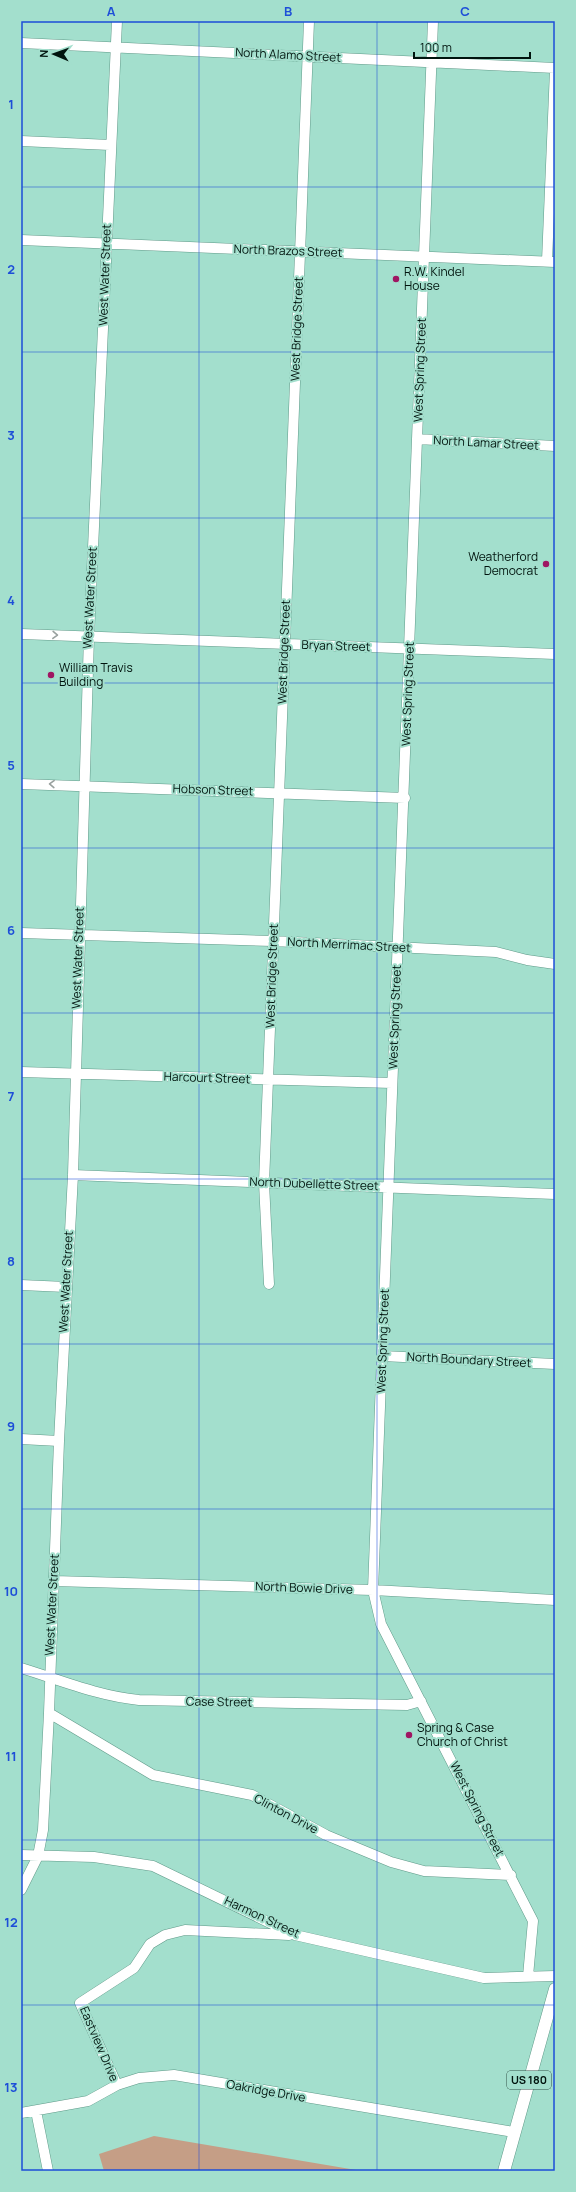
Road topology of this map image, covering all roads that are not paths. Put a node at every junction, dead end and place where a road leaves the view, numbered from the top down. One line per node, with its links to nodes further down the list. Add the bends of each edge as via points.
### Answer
1 (116, 21): 5 (street, West Water Street)
2 (309, 21): 6 (street, West Bridge Street)
3 (433, 21): 7 (street, West Spring Street)
4 (21, 43): 5 (street, North Alamo Street)
5 (115, 46): 6 (street, North Alamo Street); 10 (street, West Water Street)
6 (308, 57): 7 (street, North Alamo Street); 13 (street, West Bridge Street)
7 (431, 62): 8 (street, North Alamo Street); 14 (street, West Spring Street)
8 (555, 69): 15 (street)
9 (21, 141): 10 (street)
10 (110, 145): 12 (street, West Water Street)
11 (21, 240): 12 (street, North Brazos Street)
12 (107, 244): 13 (street, North Brazos Street); 19 (street, West Water Street)
13 (300, 252): 14 (street, North Brazos Street); 20 (street, West Bridge Street)
14 (424, 256): 15 (street, North Brazos Street); 16 (street, West Spring Street)
15 (551, 261)
16 (417, 439): 17 (street, North Lamar Street); 21 (street, West Spring Street)
17 (555, 446)
18 (21, 634): 19 (street, Bryan Street, one-way to 19)
19 (88, 636): 20 (street, Bryan Street); 24 (street, West Water Street)
20 (284, 644): 21 (street, Bryan Street); 25 (street, West Bridge Street)
21 (410, 648): 22 (street, Bryan Street); 26 (street, West Spring Street)
22 (555, 654)
23 (21, 784): 24 (street, Hobson Street, one-way to 23)
24 (83, 785): 25 (street, Hobson Street); 28 (street, West Water Street)
25 (279, 793): 26 (street, Hobson Street); 29 (street, West Bridge Street)
26 (405, 798): 30 (street, West Spring Street)
27 (21, 933): 28 (street, North Merrimac Street)
28 (79, 935): 29 (street, North Merrimac Street); 33 (street, West Water Street)
29 (273, 941): 30 (street, North Merrimac Street); 34 (street, West Bridge Street)
30 (397, 947): 31 (street, North Merrimac Street, via 496,952); 35 (street, West Spring Street)
31 (555, 964)
32 (21, 1072): 33 (street, Harcourt Street)
33 (75, 1074): 34 (street, Harcourt Street); 36 (street, West Water Street)
34 (268, 1080): 35 (street, Harcourt Street); 37 (street, West Bridge Street)
35 (392, 1083): 38 (street, West Spring Street)
36 (73, 1174): 37 (street, North Dubellette Street); 42 (street, West Water Street)
37 (264, 1183): 38 (street, North Dubellette Street); 40 (street, West Bridge Street)
38 (388, 1186): 39 (street, North Dubellette Street); 43 (street, West Spring Street)
39 (555, 1194)
40 (269, 1284)
41 (21, 1285): 42 (street)
42 (66, 1287): 46 (street, West Water Street)
43 (382, 1356): 44 (street, North Boundary Street); 48 (street, West Spring Street)
44 (555, 1364)
45 (21, 1439): 46 (street)
46 (59, 1441): 47 (street, West Water Street)
47 (54, 1580): 48 (street, North Bowie Drive); 51 (street, West Water Street)
48 (373, 1590): 49 (street, North Bowie Drive); 52 (street, West Spring Street, via 381,1624)
49 (555, 1600)
50 (21, 1668): 51 (street, Case Street)
51 (49, 1677): 52 (street, Case Street, via 115,1697 139,1700 406,1706); 53 (street, West Water Street)
52 (421, 1701): 56 (street, West Spring Street)
53 (49, 1713): 55 (street, West Water Street, via 43,1830); 56 (street, Clinton Drive, via 153,1775 252,1795 326,1835 391,1862 424,1872)
54 (21, 1855): 55 (street, Harmon Street)
55 (38, 1856): 57 (street, West Water Street); 58 (street, Harmon Street, via 94,1857 153,1866)
56 (511, 1875): 59 (street, West Spring Street, via 533,1921)
57 (21, 1890)
58 (295, 1935): 59 (street, Harmon Street, via 484,1978); 62 (street, Eastview Drive, via 184,1930 165,1935 150,1944 134,1968 80,2003)
59 (528, 1976): 60 (street, Harmon Street)
60 (555, 1976)
61 (555, 1989): 65 (main road, US 180)
62 (117, 2086): 63 (street, Oakridge Drive, via 88,2101); 65 (street, Oakridge Drive, via 139,2078 174,2075)
63 (36, 2111): 64 (street, Oakridge Drive); 66 (street)
64 (21, 2113)
65 (514, 2132): 67 (main road, US 180)
66 (48, 2171)
67 (504, 2171)

